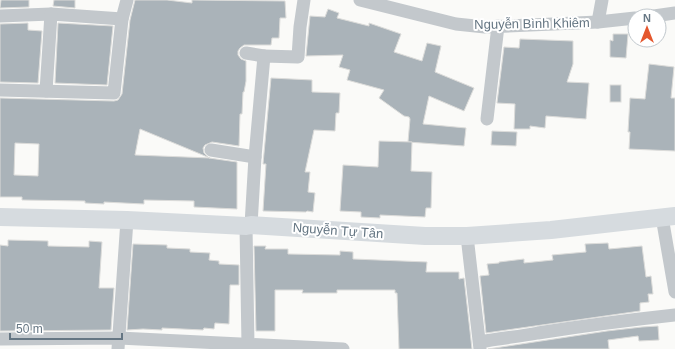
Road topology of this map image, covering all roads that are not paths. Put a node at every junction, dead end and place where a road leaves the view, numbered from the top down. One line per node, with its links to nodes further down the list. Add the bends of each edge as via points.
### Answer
1 (127, 0): 7 (street)
2 (304, 0): 12 (street, via 298,57)
3 (360, 0): 10 (street, Nguyễn Bình Khiêm, via 456,24)
4 (602, 0): 9 (street)
5 (51, 14): 6 (street); 7 (street); 14 (street)
6 (0, 16)
7 (122, 19): 14 (street, via 114,94)
8 (627, 19): 9 (street, Nguyễn Bình Khiêm)
9 (598, 22): 10 (street, Nguyễn Bình Khiêm)
10 (498, 26): 15 (street)
11 (246, 53): 12 (street)
12 (264, 56): 17 (street)
13 (0, 90): 14 (street)
14 (46, 91)
15 (487, 119)
16 (211, 150): 17 (street)
17 (255, 157): 21 (street)
18 (0, 217): 20 (street, Nguyễn Tự Tân)
19 (668, 217): 22 (street, Nguyễn Tự Tân); 23 (street)
20 (127, 220): 21 (street, Nguyễn Tự Tân); 26 (street)
21 (249, 225): 22 (street, Nguyễn Tự Tân, via 425,236); 27 (street)
22 (467, 236): 28 (street)
23 (675, 292)
24 (675, 315): 28 (street, via 501,337)
25 (0, 339): 26 (street)
26 (119, 343): 27 (street)
27 (248, 345): 29 (street)
28 (480, 345)
29 (343, 349)

